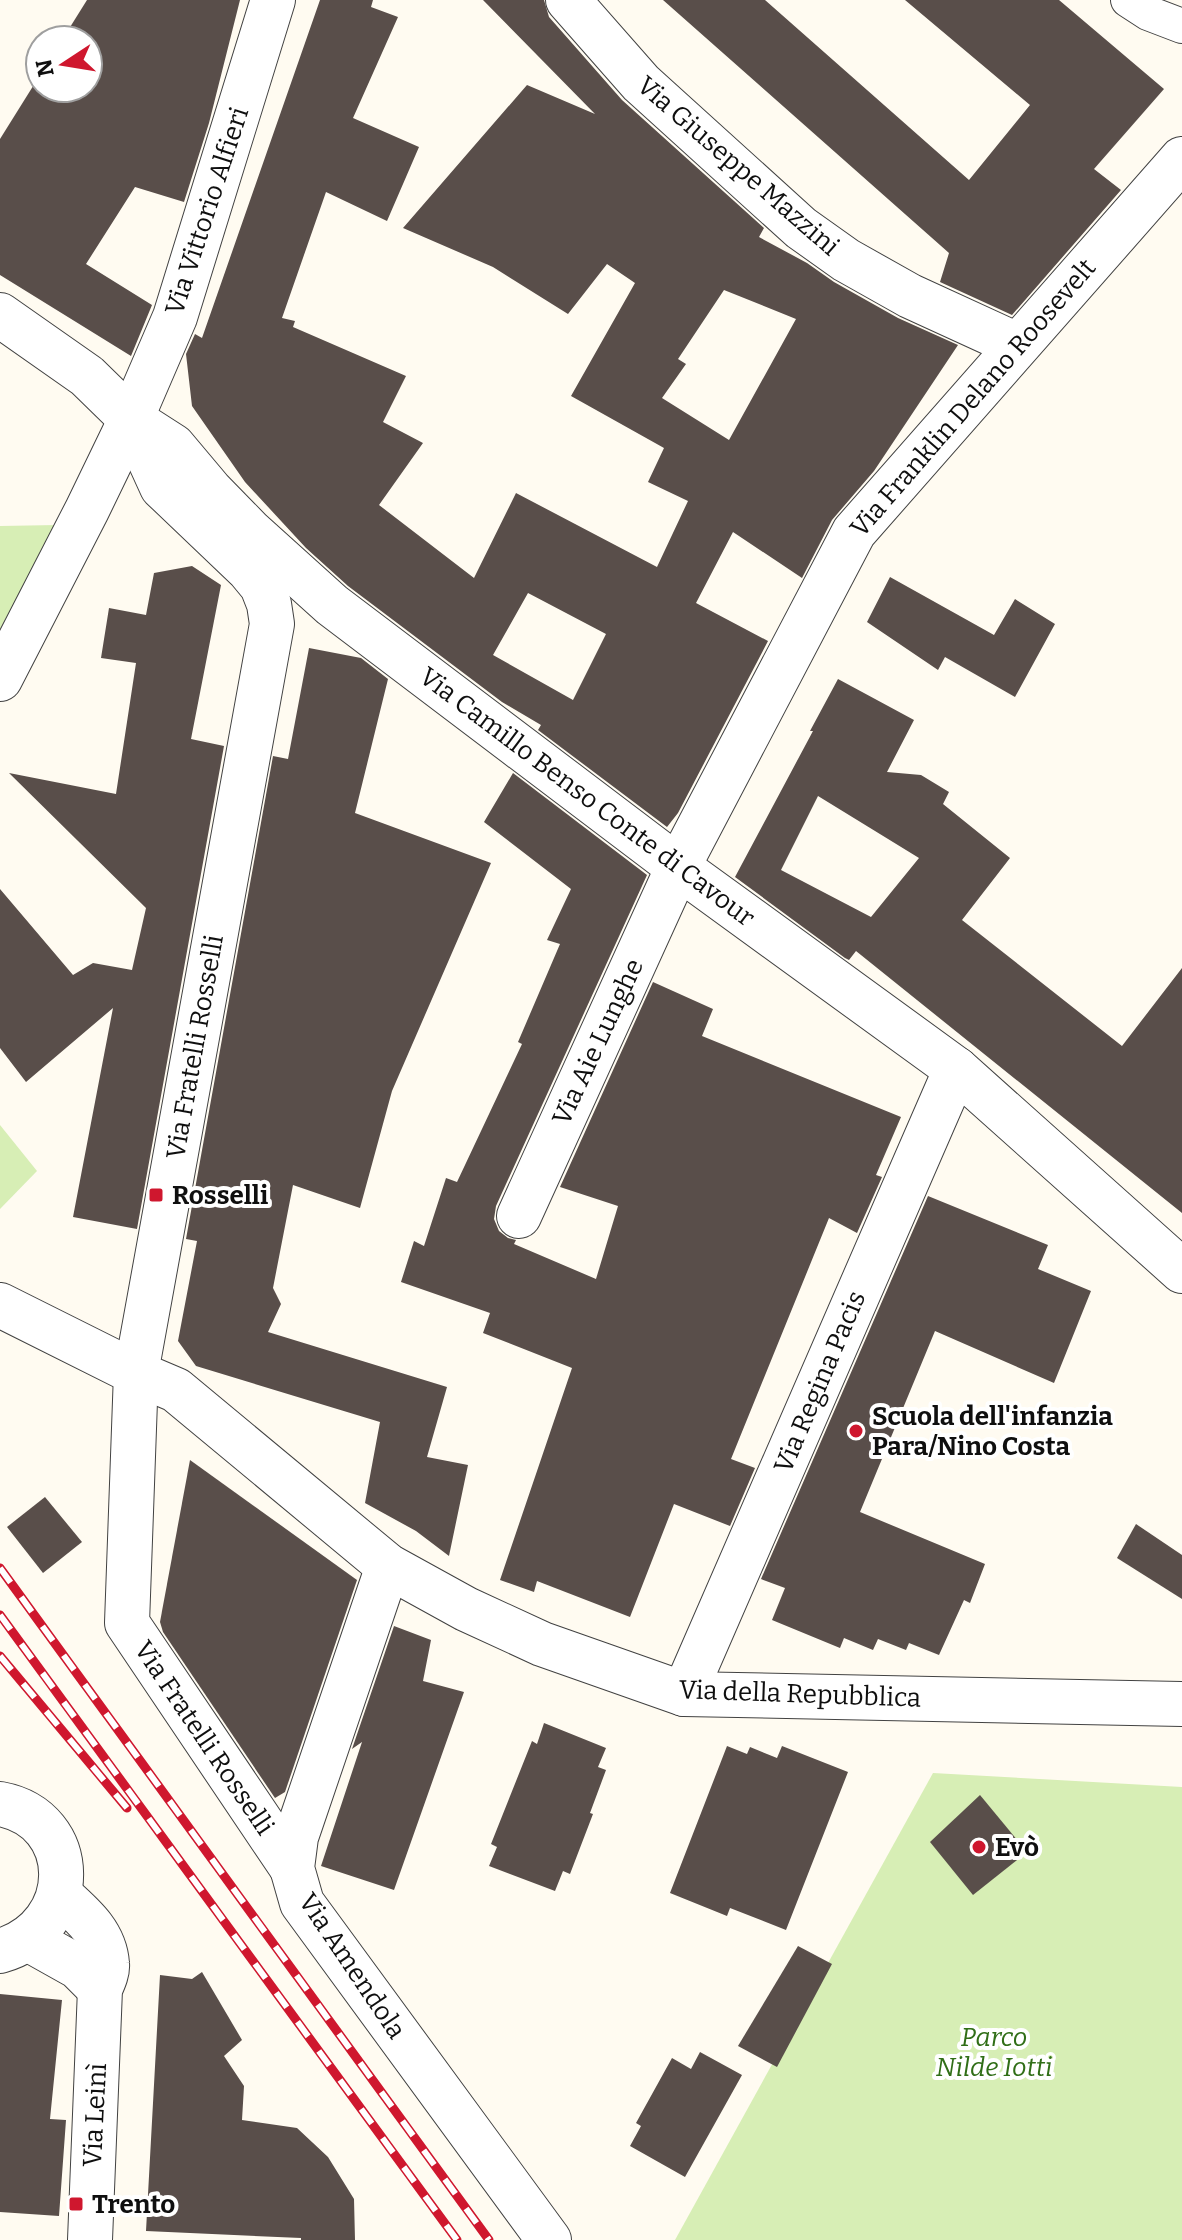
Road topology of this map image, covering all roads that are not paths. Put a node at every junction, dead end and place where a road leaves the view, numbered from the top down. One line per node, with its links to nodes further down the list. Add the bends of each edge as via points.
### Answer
1 (273, 0): 8 (street, Via Vittorio Alfieri, via 175,317)
2 (568, 0): 7 (street, Via Giuseppe Mazzini, via 641,83 801,228 910,296)
3 (1128, 0): 4 (street)
4 (1182, 26)
5 (1182, 159): 7 (street, Via Franklin Delano Roosevelt)
6 (0, 315): 8 (street, Via Camillo Benso Conte di Cavour, via 87,376)
7 (1017, 345): 12 (street, Via Franklin Delano Roosevelt, via 854,532)
8 (131, 419): 9 (street, Via Camillo Benso Conte di Cavour, via 173,446 210,490); 10 (street, Via Fratelli Rosselli, via 162,487 262,586); 11 (street, Via Vittorio Alfieri)
9 (322, 597): 10 (street); 12 (street, Via Camillo Benso Conte di Cavour)
10 (272, 624): 17 (street, Via Fratelli Rosselli)
11 (0, 679)
12 (678, 867): 13 (street, Via Camillo Benso Conte di Cavour); 14 (street, Via Aie Lunghe)
13 (956, 1069): 15 (street, Via Camillo Benso Conte di Cavour); 19 (street, Via Regina Pacis)
14 (519, 1216)
15 (1182, 1271)
16 (0, 1305): 17 (street, Via della Repubblica)
17 (136, 1373): 18 (street, Via della Repubblica, via 176,1390); 22 (street, Via Fratelli Rosselli, via 127,1623)
18 (388, 1566): 19 (street, Via della Repubblica, via 542,1644); 22 (street, Via Amendola, via 296,1837)
19 (684, 1694): 20 (street, Via della Repubblica)
20 (1182, 1704)
21 (4, 1793): 23 (street, via 46,1832 57,1851)
22 (292, 1868): 27 (street, Via Amendola, via 302,1903)
23 (60, 1895): 24 (street, via 38,1933); 25 (street, Via Leinì, via 85,1916 101,1941 108,1967)
24 (14, 1945): 25 (street, via 78,1967)
25 (100, 1989): 26 (street, Via Leinì)
26 (90, 2240)
27 (549, 2240)

